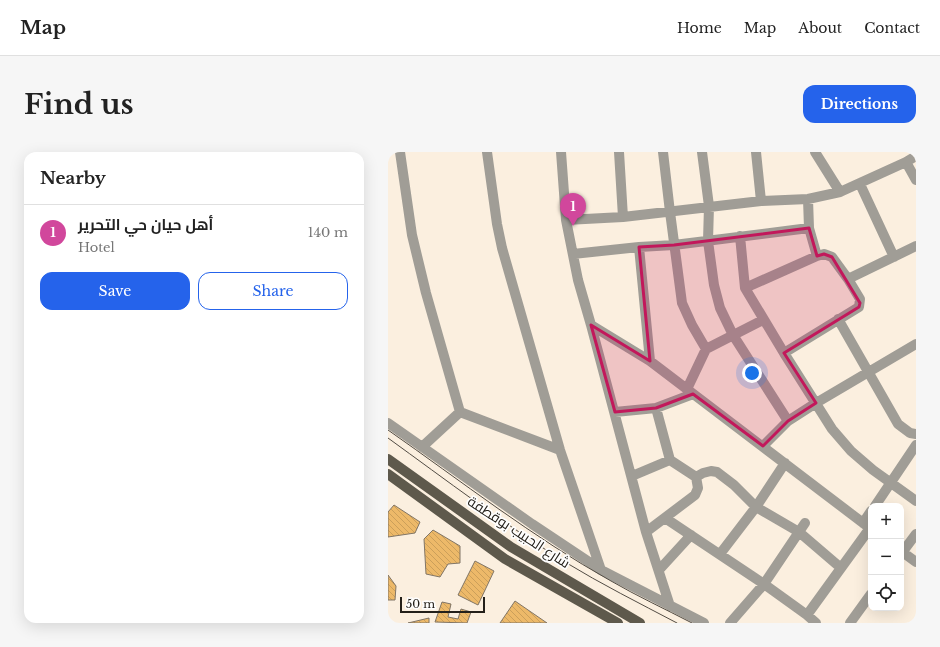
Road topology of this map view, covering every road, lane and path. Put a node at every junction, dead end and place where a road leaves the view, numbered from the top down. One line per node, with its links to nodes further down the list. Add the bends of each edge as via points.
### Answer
1 (400, 152): 42 (street, via 412,235)
2 (487, 152): 50 (street, via 502,248)
3 (560, 152): 18 (street)
4 (619, 152): 17 (street)
5 (663, 152): 16 (street)
6 (702, 152): 15 (street)
7 (756, 152): 14 (street)
8 (815, 152): 12 (street)
9 (911, 157): 10 (street); 11 (street)
10 (916, 180)
11 (860, 184): 12 (street); 27 (street)
12 (840, 192): 13 (street)
13 (808, 199): 14 (street); 19 (street)
14 (761, 201): 15 (street)
15 (709, 206): 16 (street); 21 (street)
16 (670, 212): 17 (street); 22 (street)
17 (623, 217): 18 (street)
18 (566, 220): 25 (street)
19 (809, 228): 20 (street); 26 (street)
20 (740, 236): 21 (street); 29 (street)
21 (708, 241): 22 (street); 33 (street, via 720,308)
22 (674, 246): 24 (street); 35 (street, via 682,303)
23 (916, 246): 27 (street)
24 (639, 247): 25 (street); 37 (street)
25 (573, 254): 32 (street)
26 (817, 256): 28 (street, via 824,254 832,257); 29 (street)
27 (894, 257): 28 (street)
28 (848, 279): 30 (street, via 860,303 859,307)
29 (745, 288): 31 (street)
30 (838, 319): 36 (street); 38 (street)
31 (763, 320): 33 (street); 36 (street)
32 (592, 325): 37 (street); 43 (street)
33 (733, 335): 35 (street); 44 (street)
34 (916, 344): 38 (street)
35 (706, 349): 39 (street)
36 (784, 353): 40 (street)
37 (650, 361): 39 (street)
38 (869, 372): 40 (street); 46 (street, via 898,424 910,433)
39 (690, 391): 41 (street); 47 (street)
40 (816, 403): 44 (street); 57 (street, via 832,429 851,451)
41 (656, 408): 43 (street); 52 (street)
42 (460, 412): 49 (street); 50 (street)
43 (615, 412): 55 (street)
44 (788, 422): 47 (street)
45 (388, 423): 49 (street)
46 (916, 434)
47 (763, 446): 53 (street)
48 (916, 446): 57 (street)
49 (422, 447): 73 (street)
50 (560, 450): 73 (street)
51 (388, 459): 80 (main road, شارع الحبيب بوقطفة, via 511,547)
52 (670, 460): 55 (street); 56 (street)
53 (785, 463): 60 (street); 63 (street)
54 (388, 474): 79 (main road, شارع الحبيب بوقطفة, via 505,559)
55 (632, 476): 64 (street)
56 (696, 477): 60 (street, via 711,471 717,472); 61 (street, via 698,488 695,495)
57 (890, 482): 58 (street); 59 (street)
58 (916, 501)
59 (877, 503)
60 (756, 507): 65 (street); 69 (street)
61 (665, 518): 64 (street); 67 (street)
62 (805, 523): 65 (street)
63 (868, 526): 72 (street)
64 (646, 532): 74 (street)
65 (798, 532): 72 (street); 75 (street)
66 (916, 534): 68 (street)
67 (691, 535): 69 (street); 74 (street)
68 (904, 548)
69 (720, 554): 75 (street)
70 (904, 554): 71 (street)
71 (916, 562)
72 (841, 568): 78 (street)
73 (601, 570): 77 (street)
74 (659, 570): 77 (street)
75 (764, 584): 78 (street); 82 (street)
76 (868, 598): 84 (street)
77 (670, 606): 81 (street)
78 (807, 615): 83 (street)
79 (618, 623)
80 (640, 623)
81 (704, 623)
82 (730, 623)
83 (816, 623)
84 (850, 623)

